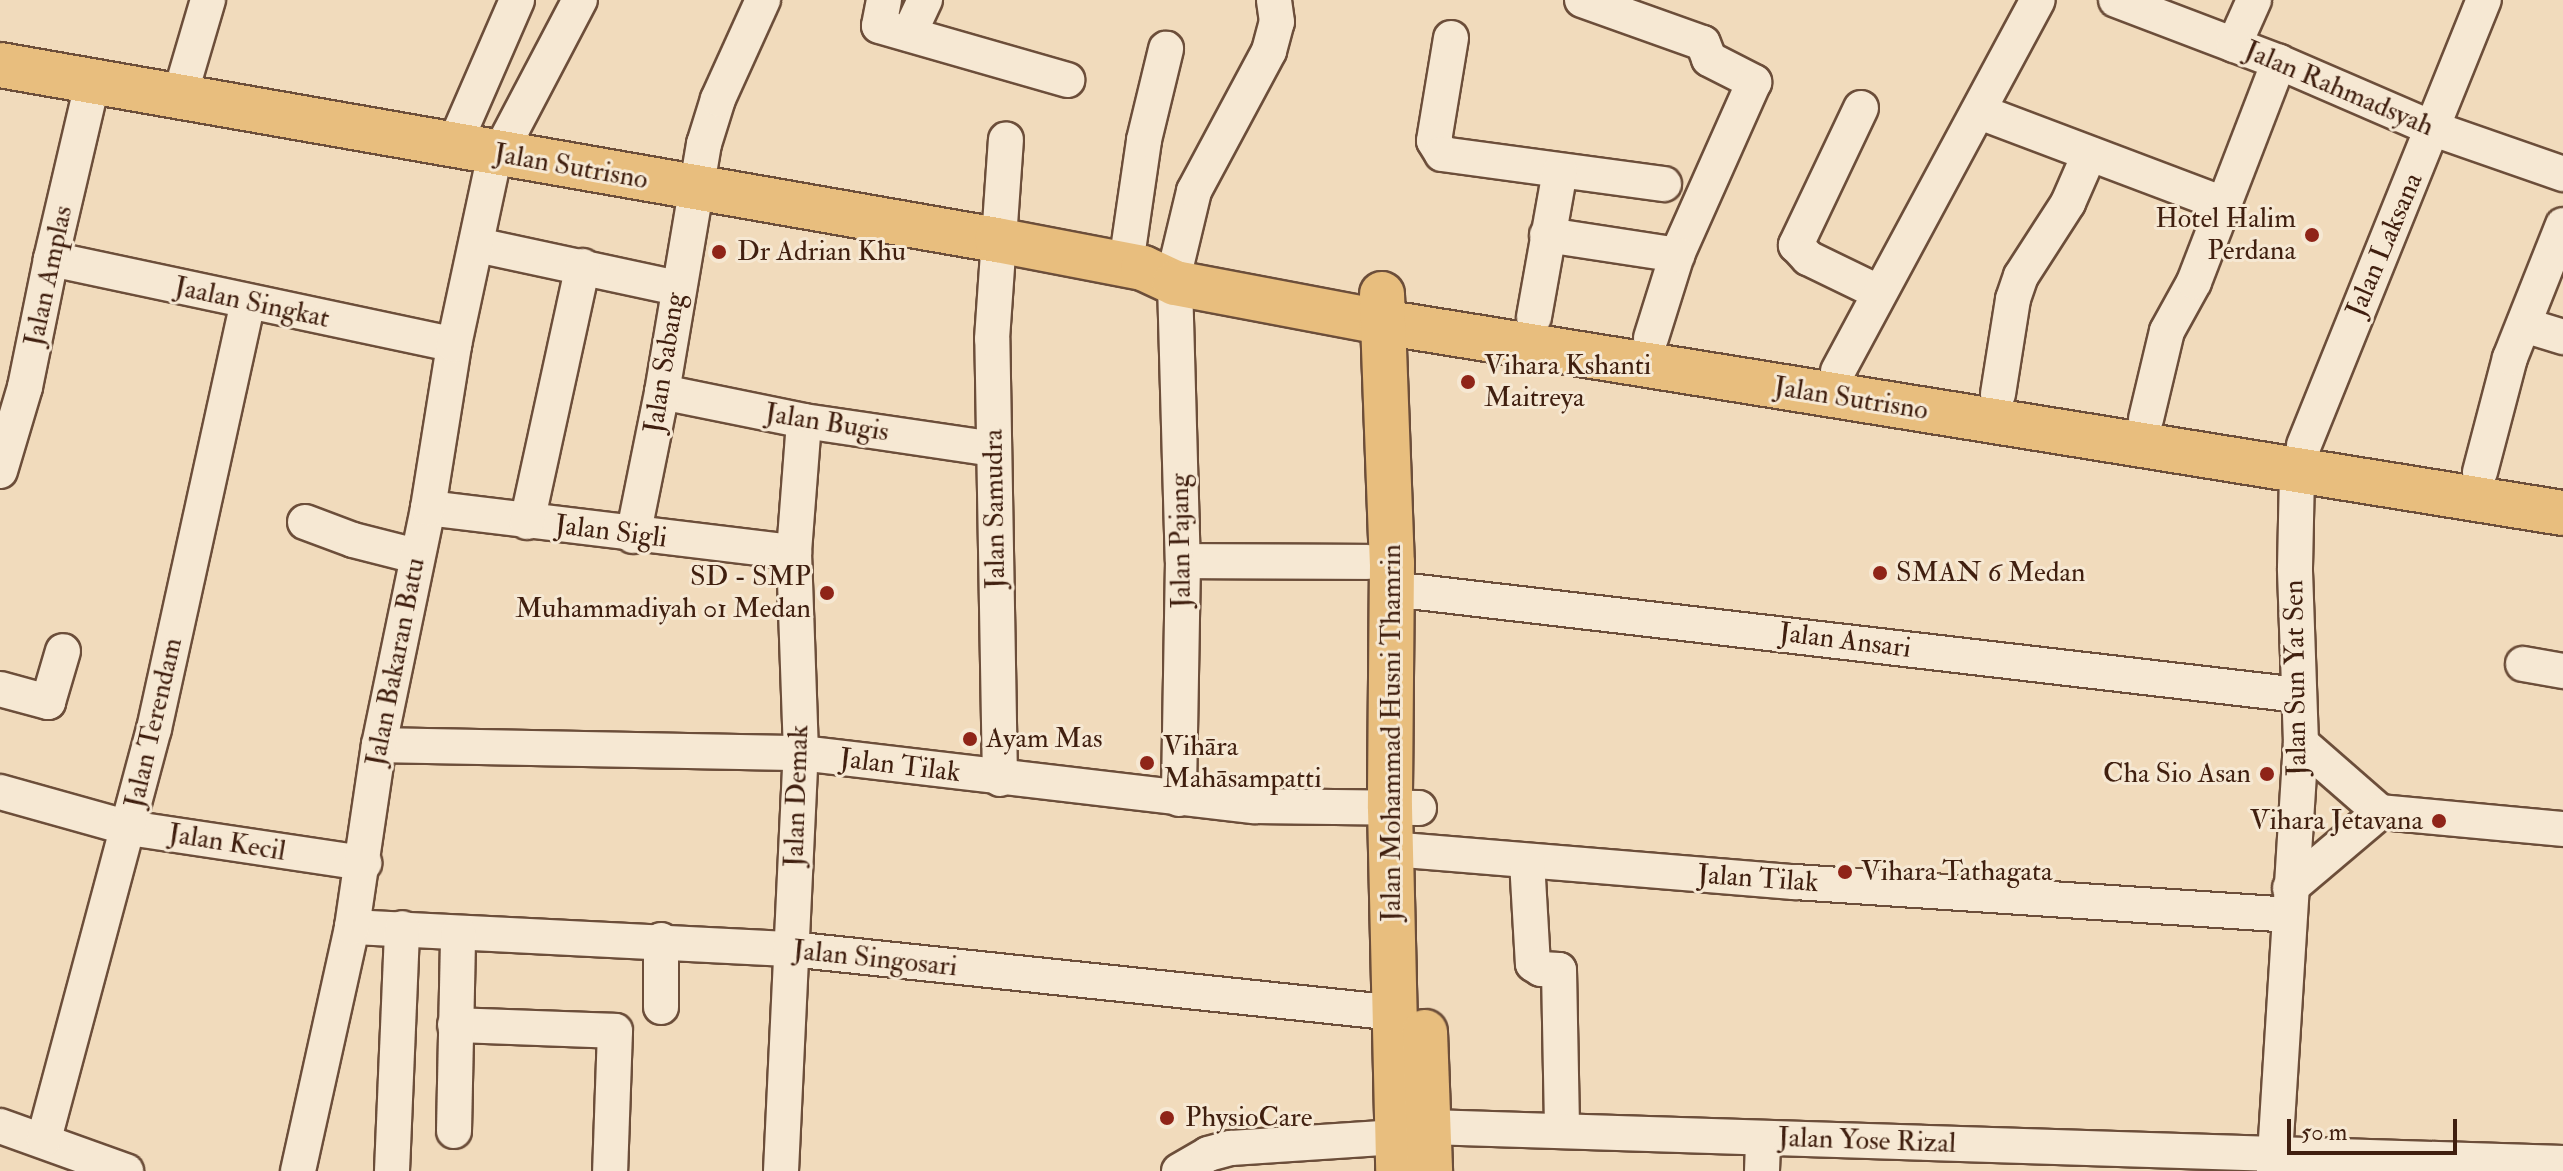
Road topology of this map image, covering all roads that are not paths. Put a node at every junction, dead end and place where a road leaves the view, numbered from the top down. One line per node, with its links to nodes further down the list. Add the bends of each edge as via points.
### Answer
1 (208, 0): 23 (street)
2 (517, 0): 28 (street)
3 (527, 0): 14 (street)
4 (884, 0): 15 (street, via 879,26)
5 (925, 0): 15 (street)
6 (1274, 0): 42 (street, via 1277,22 1269,51)
7 (1582, 0): 13 (street)
8 (2038, 0): 25 (street)
9 (2116, 0): 17 (street, Jalan Rahmadsyah)
10 (2254, 0): 17 (street)
11 (2484, 0): 26 (street, Jalan Laksana)
12 (762, 1): 33 (street, Jalan Sabang, via 718,99)
13 (1641, 10): 39 (street, via 1703,43 1709,59 1754,82)
14 (574, 11): 28 (street)
15 (909, 34): 22 (street)
16 (1451, 38): 30 (street, via 1436,148 1455,158)
17 (2234, 45): 19 (street, Jalan Rahmadsyah)
18 (1166, 49): 42 (street, via 1144,140)
19 (2279, 62): 26 (street, Jalan Rahmadsyah); 34 (street)
20 (0, 65): 21 (main road, Jalan Sutrisno)
21 (93, 80): 23 (main road, Jalan Sutrisno); 40 (street, Jalan Amplas)
22 (1067, 80)
23 (180, 95): 28 (main road, Jalan Sutrisno)
24 (1861, 108): 44 (street, via 1796,245 1808,258)
25 (1980, 112): 29 (street); 44 (street)
26 (2434, 129): 31 (street, Jalan Rahmadsyah); 59 (street, Jalan Laksana)
27 (1006, 139): 37 (street, Jalan Samudra)
28 (483, 151): 33 (main road, Jalan Sutrisno); 38 (street, Jalan Bakaran Batu)
29 (2089, 155): 34 (street); 55 (street, via 2068,203 2021,276)
30 (1560, 171): 32 (street); 36 (street)
31 (2563, 174)
32 (1664, 184)
33 (695, 189): 37 (main road, Jalan Sutrisno); 43 (street, Jalan Sabang)
34 (2223, 204): 56 (street, via 2194,282 2167,331)
35 (2563, 225): 48 (street)
36 (1547, 235): 39 (street); 47 (street)
37 (997, 240): 42 (main road, Jalan Sutrisno); 58 (street, Jalan Samudra)
38 (477, 245): 41 (street); 51 (street, Jalan Bakaran Batu)
39 (1677, 255): 50 (street)
40 (51, 259): 45 (street, Jaalan Singkat); 53 (street, Jalan Amplas)
41 (583, 266): 43 (street); 66 (street)
42 (1155, 269): 46 (main road, Jalan Sutrisno); 70 (street, Jalan Pajang)
43 (677, 288): 54 (street, Jalan Sabang)
44 (1878, 292): 52 (street)
45 (248, 303): 51 (street, Jaalan Singkat); 84 (street, Jalan Terendam)
46 (1396, 310): 47 (main road, Jalan Sutrisno); 59 (main road, Jalan Sutrisno); 71 (main road, Jalan Mohammad Husni Thamrin)
47 (1534, 317): 50 (main road, Jalan Sutrisno)
48 (2524, 325): 49 (street); 61 (street, via 2497,398)
49 (2563, 337)
50 (1651, 338): 52 (main road, Jalan Sutrisno)
51 (454, 345): 63 (street, Jalan Bakaran Batu)
52 (1838, 371): 55 (main road, Jalan Sutrisno)
53 (14, 372): 60 (street, Jalan Amplas)
54 (662, 392): 57 (street, Jalan Bugis); 67 (street, Jalan Sabang)
55 (1998, 394): 56 (main road, Jalan Sutrisno)
56 (2146, 419): 59 (main road, Jalan Sutrisno)
57 (804, 421): 58 (street, Jalan Bugis); 68 (street, Jalan Demak)
58 (993, 449): 80 (street, Jalan Samudra)
59 (2300, 458): 61 (main road, Jalan Sutrisno); 64 (main road, Jalan Sutrisno); 76 (street, Jalan Sun Yat Sen)
60 (0, 471)
61 (2480, 472): 62 (main road, Jalan Sutrisno)
62 (2563, 485)
63 (428, 508): 66 (street, Jalan Sigli); 69 (street, Jalan Bakaran Batu)
64 (2563, 513)
65 (305, 522): 69 (street)
66 (527, 522): 67 (street, Jalan Sigli)
67 (633, 536): 68 (street, Jalan Sigli)
68 (794, 552): 79 (street, Jalan Demak)
69 (416, 556): 78 (street, Jalan Bakaran Batu)
70 (1183, 561): 71 (street, Jalan Ansari); 82 (street, Jalan Pajang)
71 (1393, 580): 76 (street, Jalan Ansari); 85 (main road, Jalan Mohammad Husni Thamrin)
72 (63, 651): 75 (street, via 48,702)
73 (2523, 664): 74 (street)
74 (2563, 671)
75 (0, 689)
76 (2298, 695): 77 (street, Jalan Sun Yat Sen)
77 (2301, 743): 83 (street); 89 (street, Jalan Sun Yat Sen)
78 (379, 745): 79 (street, Jalan Tilak); 88 (street, Jalan Bakaran Batu)
79 (801, 753): 80 (street, Jalan Tilak); 94 (street, Jalan Demak)
80 (1000, 779): 82 (street, Jalan Tilak, via 1073,783)
81 (0, 792): 84 (street, Jalan Kecil)
82 (1179, 799): 85 (street, Jalan Tilak)
83 (2380, 812): 86 (street); 89 (street)
84 (129, 828): 88 (street, Jalan Kecil); 101 (street, Jalan Terendam)
85 (1405, 829): 87 (street, Jalan Tilak); 96 (main road, Jalan Mohammad Husni Thamrin); 102 (main road, Jalan Mohammad Husni Thamrin)
86 (2563, 829)
87 (1527, 861): 89 (street, Jalan Tilak); 100 (street, via 1533,964 1559,970)
88 (364, 863): 90 (street, Jalan Bakaran Batu)
89 (2290, 901): 105 (street, Jalan Sun Yat Sen)
90 (352, 927): 91 (street, Jalan Singosari); 108 (street, Jalan Bakaran Batu)
91 (402, 928): 92 (street, Jalan Singosari); 109 (street)
92 (458, 933): 93 (street, Jalan Singosari); 97 (street)
93 (661, 940): 94 (street, Jalan Singosari); 95 (street)
94 (790, 949): 96 (street, Jalan Singosari); 111 (street, Jalan Demak)
95 (661, 1007)
96 (1396, 1013): 102 (main road, Jalan Mohammad Husni Thamrin)
97 (455, 1025): 99 (street); 110 (street, via 615,1031)
98 (0, 1126): 101 (street)
99 (454, 1131)
100 (1562, 1131): 102 (street, Jalan Yose Rizal); 103 (street, Jalan Yose Rizal)
101 (44, 1139): 107 (street)
102 (1408, 1145): 112 (street, Jalan Yose Rizal, via 1231,1148); 113 (main road, Jalan Mohammad Husni Thamrin)
103 (1763, 1154): 104 (street, Jalan Yose Rizal)
104 (1956, 1157): 105 (street, Jalan Yose Rizal)
105 (2274, 1162): 106 (street, Jalan Yose Rizal)
106 (2563, 1163)
107 (126, 1171)
108 (298, 1171)
109 (392, 1171)
110 (610, 1171)
111 (781, 1171)
112 (1179, 1171)
113 (1430, 1171)

